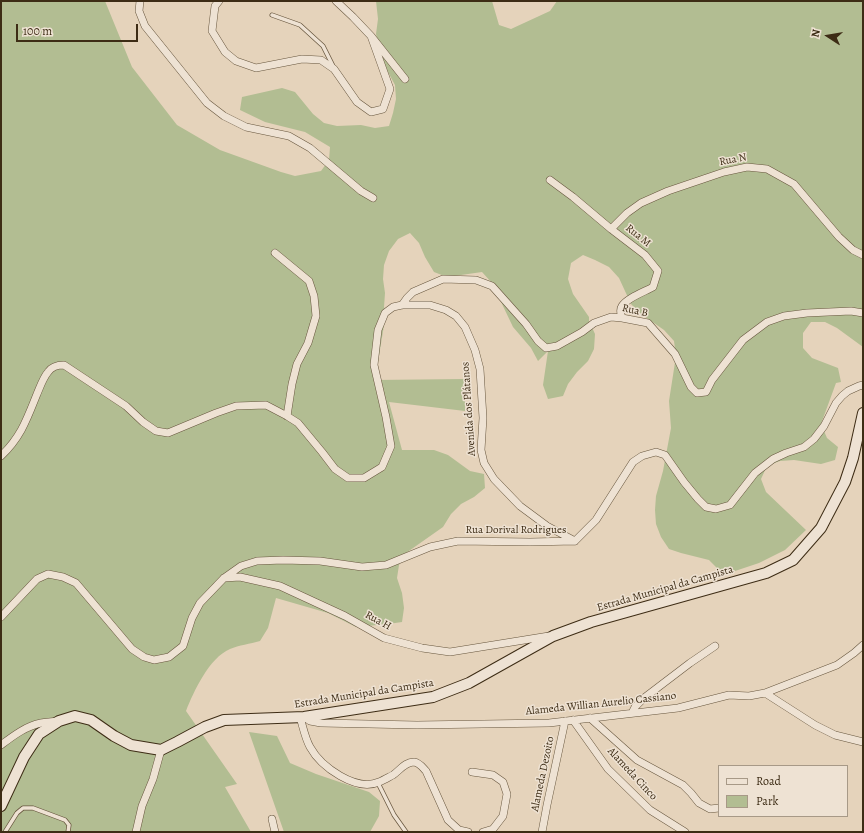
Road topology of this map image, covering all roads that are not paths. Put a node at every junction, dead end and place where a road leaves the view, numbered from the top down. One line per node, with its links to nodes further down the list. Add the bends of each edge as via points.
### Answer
1 (140, 1): 9 (street, via 145,26 207,103 246,128 289,136 310,148)
2 (219, 1): 6 (street, via 214,6 212,31 225,52 236,61 256,68 302,59 321,60)
3 (336, 1): 5 (street)
4 (272, 15): 6 (lane, via 300,24 323,46)
5 (372, 36): 6 (street, via 390,89 383,109 371,112 357,102); 7 (street)
6 (334, 69)
7 (405, 80)
8 (550, 180): 10 (street, Rua M)
9 (372, 198)
10 (611, 229): 12 (street, Rua N, via 641,203 668,191 724,172 747,167 767,169 794,184 839,237); 15 (street, Rua M, via 645,255 658,271 653,287 621,306)
11 (275, 253): 18 (street, via 309,281 316,316 292,384)
12 (863, 255)
13 (402, 305): 15 (street, Rua B, via 413,292 444,279 476,280 492,286 526,324 538,342 546,348 557,346 594,323 611,317); 18 (street, Avenida dos Plátanos, via 393,307 385,313 378,330 374,365 391,446 382,467 364,478 348,478 336,469 298,423); 20 (street, Avenida dos Plátanos, via 430,305 446,310 456,316 465,327 480,369 483,418 481,450 484,463 494,479 520,506 547,526)
14 (863, 313): 15 (street, Rua B, via 807,313 784,316 767,322 743,340 712,380 706,392 697,393 690,387 675,354 648,323)
15 (622, 318)
16 (863, 385): 20 (street, Rua Dorival Rodrigues, via 842,396 814,439 804,447 772,459 755,473 730,505 716,509 706,507 665,455 656,452 642,456 633,462 596,520)
17 (863, 413): 23 (main road, Estrada Municipal da Campista, via 845,482 821,528 793,560 766,573 592,622)
18 (287, 416): 19 (street, Avenida dos Plátanos, via 266,405 236,406 168,433 156,431 126,406 64,365 55,366 48,371 22,430)
19 (1, 456)
20 (575, 541): 21 (street, Rua Dorival Rodrigues, via 458,541 430,547 386,565 362,567 320,561 257,561 241,566)
21 (224, 578): 22 (street, Rua Dorival Rodrigues, via 200,603 183,646 169,657 154,660 132,649 76,583 63,577 48,574 38,579); 23 (street, Rua H, via 240,577 280,586 345,616 384,638 422,648 450,652)
22 (1, 617)
23 (553, 636): 28 (main road, Estrada Municipal da Campista, via 468,683 433,697)
24 (863, 645): 26 (street, Alameda Willian Aurelio Cassiano, via 836,665)
25 (715, 646): 27 (street, via 644,698)
26 (765, 693): 27 (street, Alameda Willian Aurelio Cassiano, via 749,696 729,695 678,708); 32 (street, via 836,735)
27 (632, 713): 29 (street, Alameda Willian Aurelio Cassiano)
28 (302, 717): 30 (street, Alameda Willian Aurelio Cassiano, via 321,723 416,726 549,723); 34 (main road, Estrada Municipal da Campista, via 224,720); 36 (street, via 309,746 331,771 352,782)
29 (590, 718): 30 (street, Alameda Willian Aurelio Cassiano); 38 (street, via 636,760 684,784 699,803 710,809)
30 (569, 720): 47 (street, Alameda Dezoito); 48 (street, Alameda Cinco, via 608,769 650,810)
31 (59, 721): 33 (street, via 40,723); 34 (main road, via 75,716 91,720 131,745); 37 (main road, via 39,734 24,756)
32 (863, 742)
33 (1, 744)
34 (161, 750): 42 (street)
35 (472, 772): 46 (street, via 493,775 503,782 507,794 503,816 493,829)
36 (378, 783): 44 (lane); 45 (street, via 405,765 413,762 421,764 448,820 459,830)
37 (1, 806)
38 (718, 808)
39 (272, 819): 43 (street)
40 (5, 832): 41 (lane, via 17,813 23,808 33,808 65,820 69,825)
41 (68, 832)
42 (136, 832)
43 (275, 832)
44 (406, 832)
45 (468, 832)
46 (483, 832)
47 (542, 832)
48 (684, 832)

